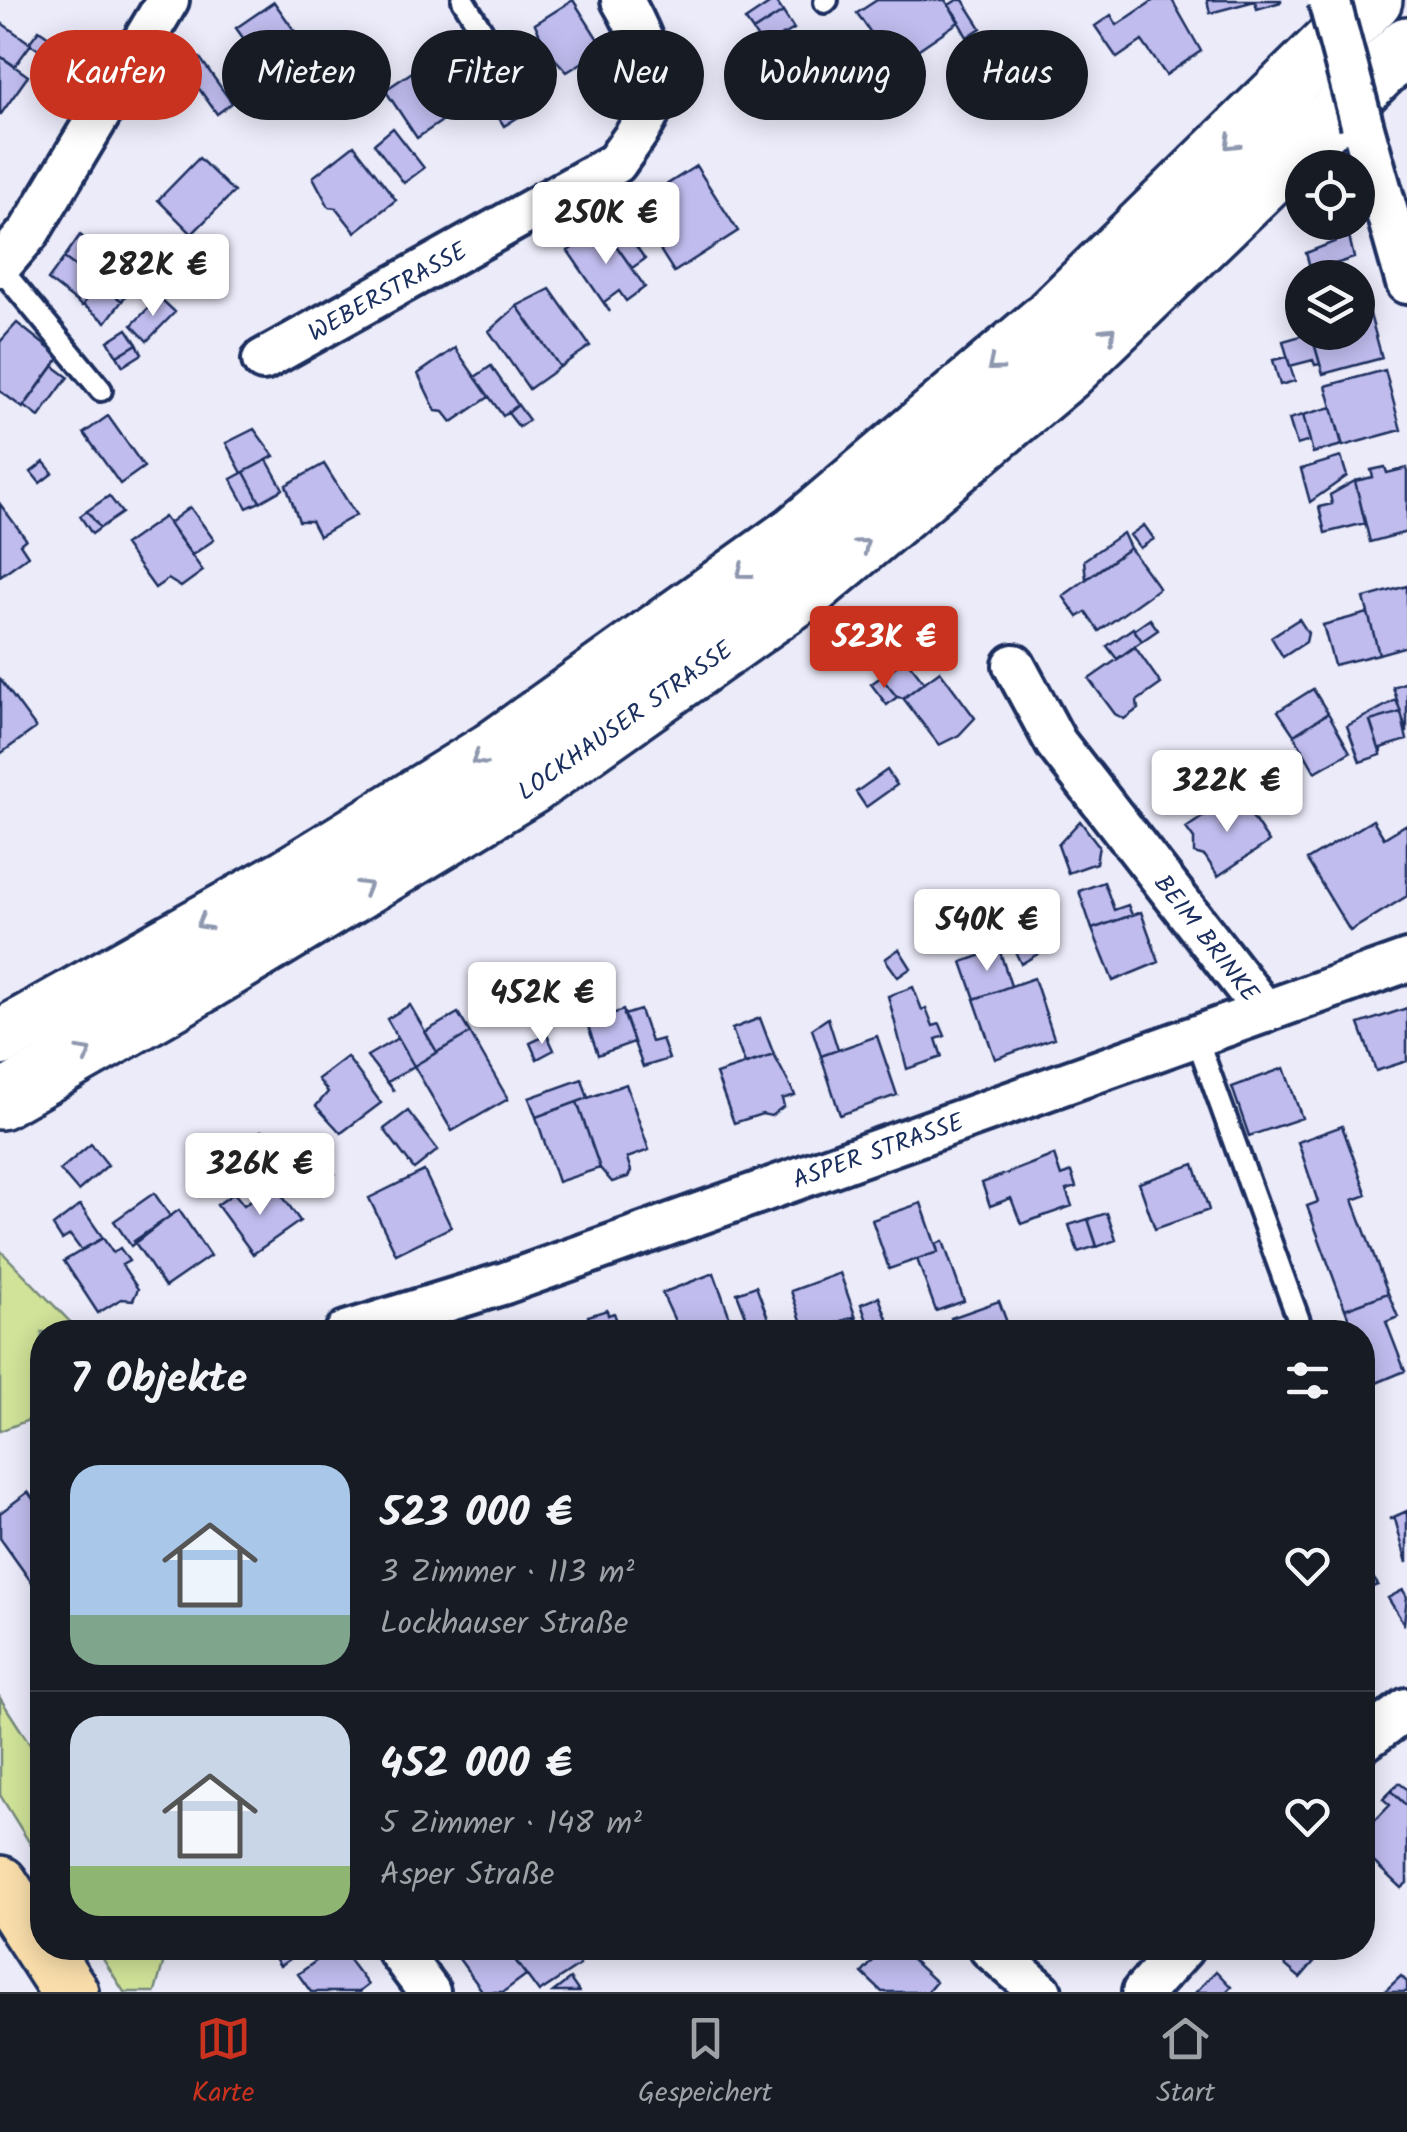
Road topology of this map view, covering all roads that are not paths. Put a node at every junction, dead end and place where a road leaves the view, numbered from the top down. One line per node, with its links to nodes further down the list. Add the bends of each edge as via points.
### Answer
1 (168, 0): 8 (street)
2 (463, 0): 6 (lane)
3 (622, 0): 11 (street, WEBERSTRASSE, via 656,88 616,164)
4 (1329, 0): 10 (street, bridge)
5 (1374, 0): 17 (main road, LOCKHAUSER STRASSE, one-way to 17, via 1047,320 797,532 492,750 288,876)
6 (481, 30)
7 (1407, 46): 18 (main road, LOCKHAUSER STRASSE, one-way to 7, via 530,787 815,585 1067,373)
8 (14, 222): 9 (street)
9 (0, 267): 12 (lane)
10 (1407, 283)
11 (263, 360)
12 (101, 390)
13 (1014, 665): 15 (street, BEIM BRINKE, via 1056,744)
14 (1407, 961): 15 (street, ASPER STRASSE)
15 (1265, 1012): 16 (street, ASPER STRASSE)
16 (1196, 1036): 19 (street, ASPER STRASSE, via 506,1283); 20 (lane)
17 (0, 1038)
18 (0, 1100)
19 (385, 1320)
20 (1298, 1320)
21 (1407, 1709): 22 (street)
22 (1375, 1732)
23 (0, 1884): 24 (main road)
24 (30, 1930)
25 (49, 1960): 29 (main road)
26 (405, 1960): 30 (street)
27 (1171, 1960): 32 (street)
28 (996, 1968): 31 (street)
29 (70, 1992)
30 (429, 1992)
31 (1042, 1992)
32 (1143, 1992)

